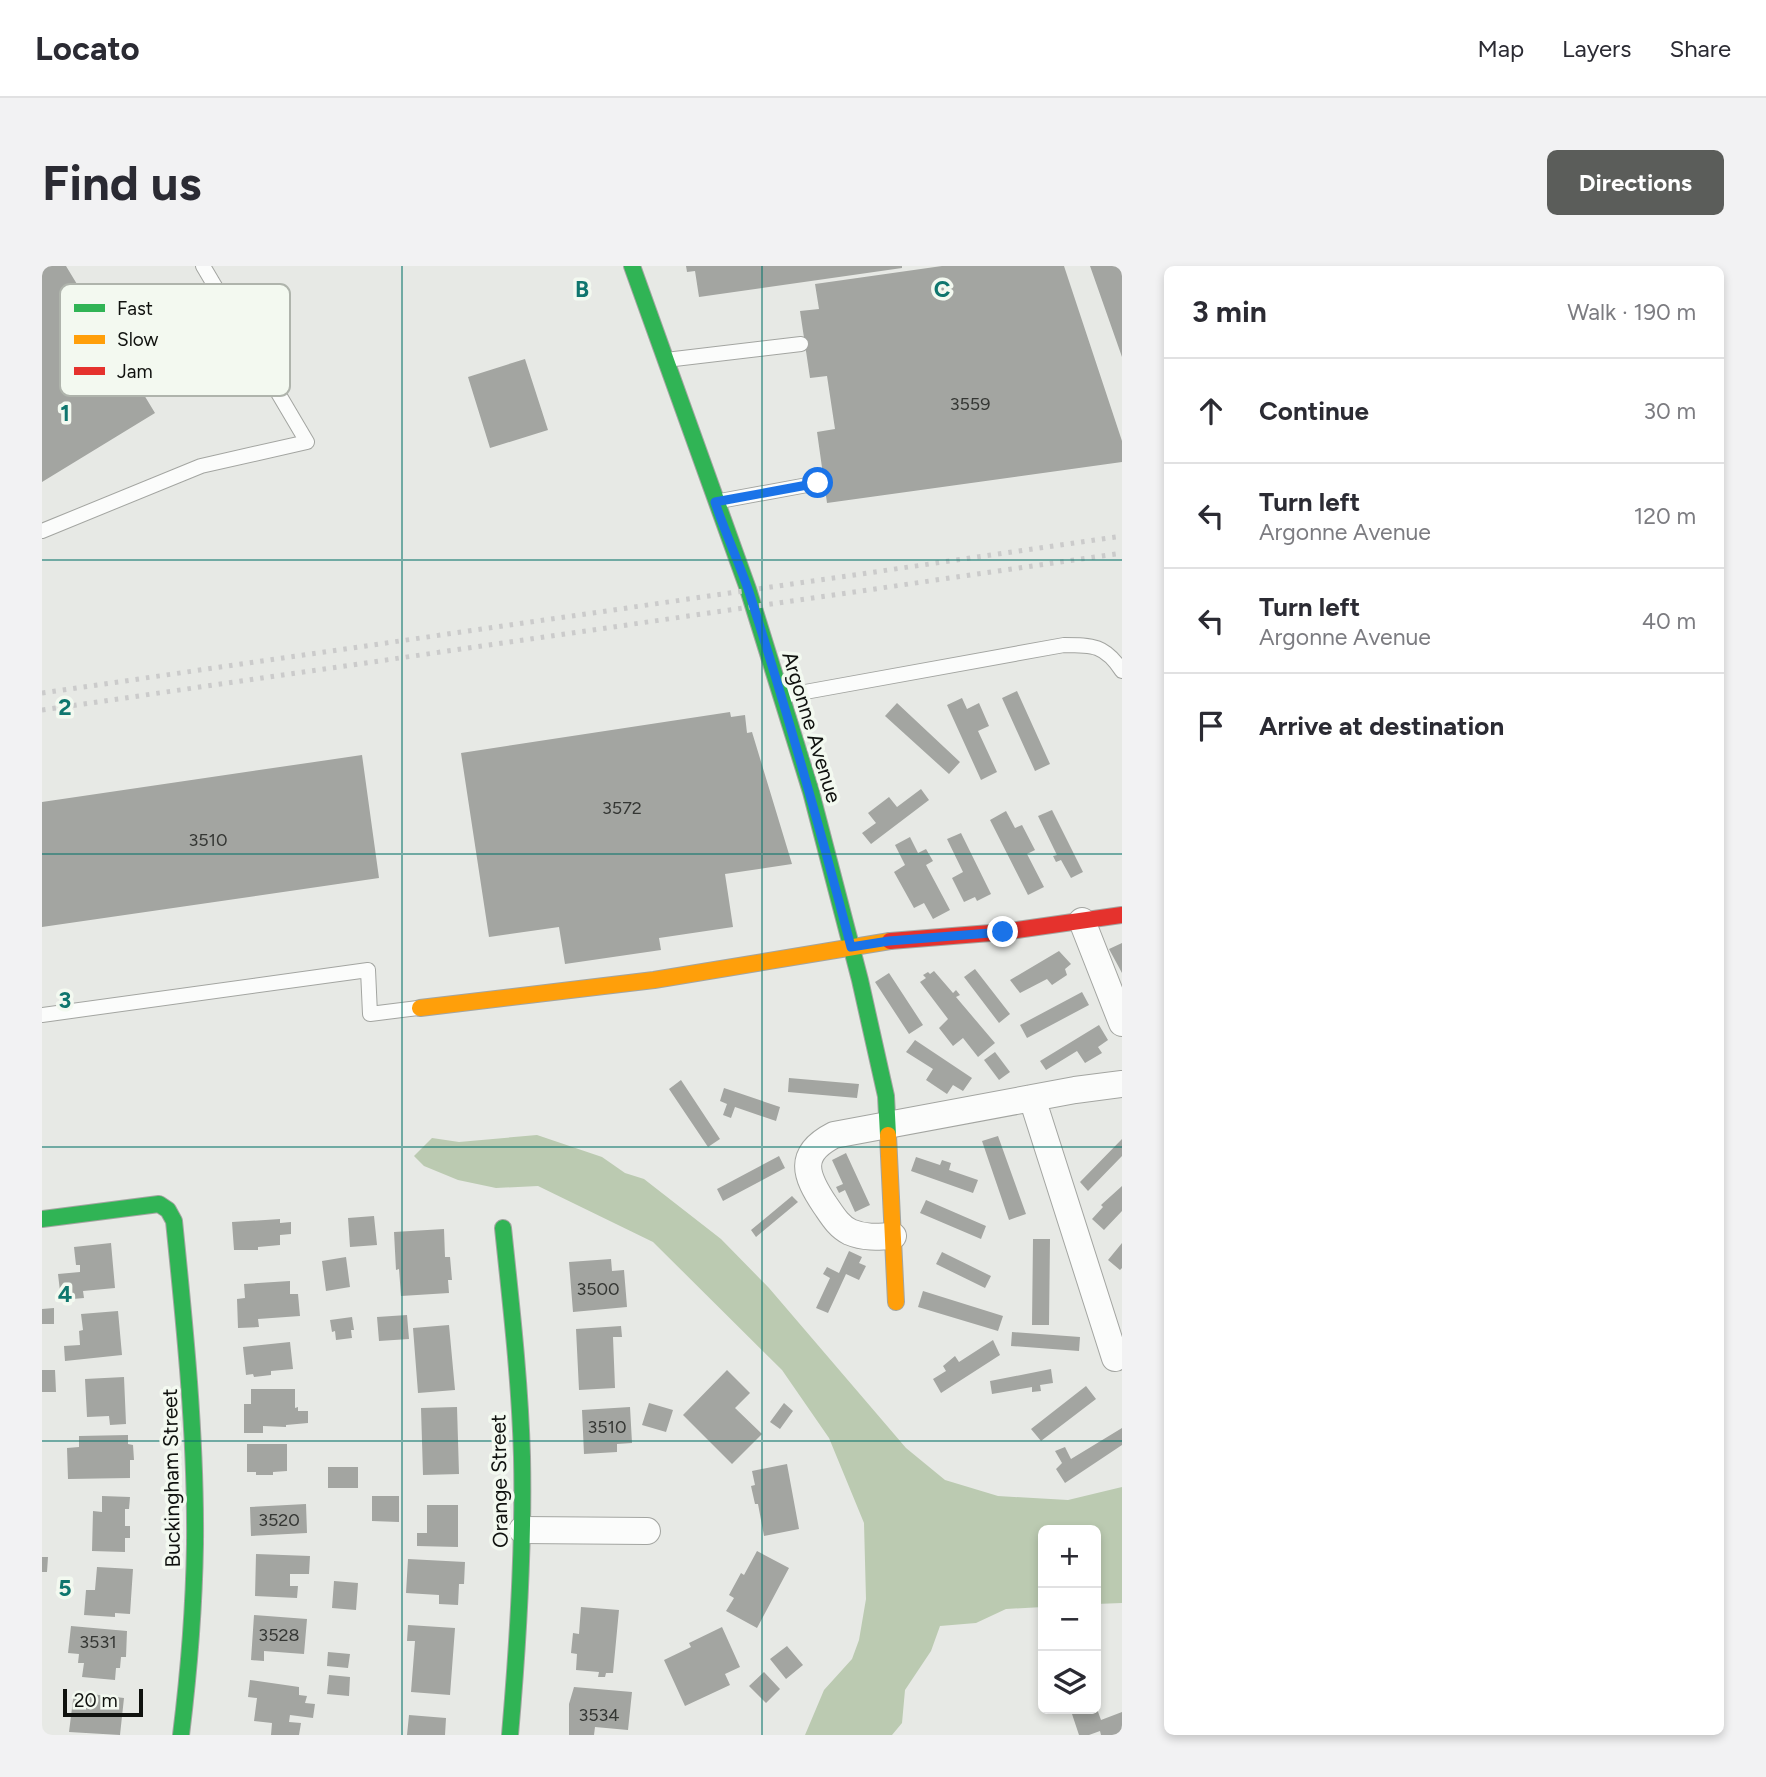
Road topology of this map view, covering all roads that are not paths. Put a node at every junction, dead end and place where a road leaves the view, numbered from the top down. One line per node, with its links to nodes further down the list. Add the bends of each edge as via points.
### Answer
1 (203, 266): 3 (lane)
2 (632, 266): 5 (street, Argonne Avenue)
3 (214, 284)
4 (802, 344): 5 (lane)
5 (665, 360): 8 (street, Argonne Avenue)
6 (280, 396): 9 (lane, via 307,442 201,466)
7 (818, 483): 8 (lane)
8 (715, 502): 11 (street, Argonne Avenue)
9 (42, 531)
10 (1122, 671): 11 (lane, via 1112,655 1090,645 1064,645)
11 (782, 696): 14 (street, Argonne Avenue)
12 (1122, 915): 13 (street)
13 (1082, 921): 14 (street); 17 (street)
14 (851, 947): 15 (street, via 654,980); 20 (street, Argonne Avenue, via 886,1096)
15 (420, 1008): 16 (lane, via 370,1014 368,970)
16 (42, 1015)
17 (1122, 1023)
18 (1122, 1084): 19 (street)
19 (1032, 1098): 20 (street); 25 (street)
20 (888, 1125): 23 (street, Argonne Avenue); 23 (street, via 820,1142 807,1171 836,1222 847,1231 864,1237)
21 (42, 1219): 28 (street, Buckingham Street, via 159,1204 174,1220 196,1501 194,1605)
22 (503, 1228): 26 (street, Orange Street, via 522,1454)
23 (893, 1236): 24 (street, Argonne Avenue)
24 (895, 1302)
25 (1115, 1358)
26 (522, 1530): 27 (street); 29 (street, Orange Street)
27 (647, 1531)
28 (181, 1735)
29 (510, 1735)

